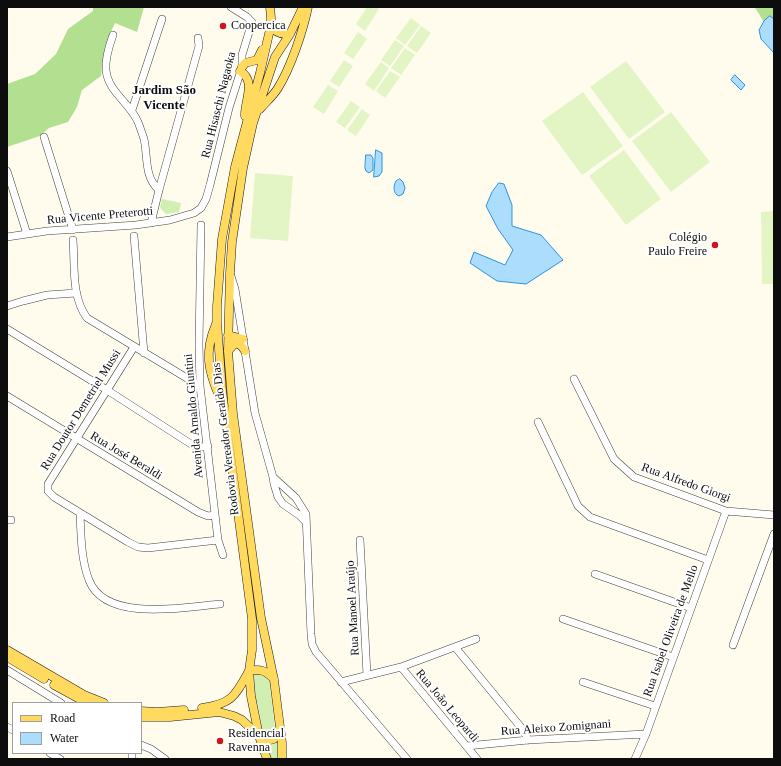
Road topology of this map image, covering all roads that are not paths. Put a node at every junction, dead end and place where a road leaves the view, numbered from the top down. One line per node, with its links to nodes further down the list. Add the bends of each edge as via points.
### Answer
1 (231, 7): 11 (street, Rua Hisaschi Nagaoka, via 252,22 242,55)
2 (270, 7): 6 (main road, Rodovia Vereador Geraldo Dias)
3 (303, 7): 7 (main road, Rodovia Vereador Geraldo Dias)
4 (308, 7): 13 (main road, via 294,53 282,80)
5 (162, 19): 12 (street)
6 (271, 25): 7 (main road, via 276,32); 10 (main road, Rodovia Vereador Geraldo Dias)
7 (290, 34): 13 (main road, Rodovia Vereador Geraldo Dias, via 275,57)
8 (113, 35): 12 (street, via 108,48 106,71 114,91)
9 (198, 38): 17 (street, via 200,46)
10 (267, 41): 11 (main road, via 257,60 245,63); 14 (main road, Rodovia Vereador Geraldo Dias)
11 (241, 69): 14 (main road, via 249,87 245,111); 18 (street, Rua Hisaschi Nagaoka, via 206,199)
12 (132, 110): 17 (street, via 144,139 148,174 153,185)
13 (256, 113): 26 (main road, Rodovia Vereador Geraldo Dias, via 242,168)
14 (247, 122): 27 (main road, Rodovia Vereador Geraldo Dias, via 235,167 222,239)
15 (44, 137): 21 (street)
16 (7, 171): 22 (street)
17 (159, 190): 19 (street)
18 (194, 213): 19 (street, Rua Vicente Preterotti)
19 (151, 223): 21 (street, Rua Vicente Preterotti)
20 (201, 225): 36 (street, Avenida Arnaldo Giuntini)
21 (73, 230): 22 (street, Rua Vicente Preterotti)
22 (27, 234): 24 (street, Rua Vicente Preterotti)
23 (134, 236): 41 (street)
24 (7, 237)
25 (73, 240): 28 (street)
26 (230, 273): 29 (main road, Rodovia Vereador Geraldo Dias); 35 (street)
27 (218, 285): 29 (main road, via 220,293); 31 (main road, Rodovia Vereador Geraldo Dias)
28 (76, 293): 30 (street, via 47,295); 38 (street, via 87,318)
29 (230, 298): 32 (main road, Rodovia Vereador Geraldo Dias)
30 (7, 306)
31 (217, 318): 32 (main road, via 226,316); 37 (main road); 47 (main road, Rodovia Vereador Geraldo Dias)
32 (229, 319): 34 (main road, Rodovia Vereador Geraldo Dias)
33 (7, 329): 45 (street)
34 (228, 335): 35 (main road); 39 (main road, Rodovia Vereador Geraldo Dias)
35 (243, 339): 40 (street)
36 (199, 345): 37 (street); 42 (street, Avenida Arnaldo Giuntini)
37 (208, 345): 42 (main road)
38 (134, 346): 41 (street); 45 (street, Rua Doutor Demetriel Mussi)
39 (228, 351): 40 (main road, via 235,343); 78 (main road, Rodovia Vereador Geraldo Dias, via 233,414 261,618)
40 (245, 351): 51 (street, via 255,413)
41 (144, 353): 44 (street)
42 (204, 358): 44 (street, Avenida Arnaldo Giuntini); 47 (main road)
43 (574, 379): 54 (street, Rua Alfredo Giorgi, via 614,459 634,477)
44 (200, 386): 50 (street, Avenida Arnaldo Giuntini)
45 (107, 390): 49 (street, Rua Doutor Demetriel Mussi); 50 (street, via 194,446)
46 (7, 396): 49 (street, Rua José Beraldi)
47 (224, 407): 76 (main road, Rodovia Vereador Geraldo Dias, via 252,619)
48 (538, 422): 63 (street, via 578,506 590,516)
49 (76, 439): 55 (street, Rua Doutor Demetriel Mussi, via 48,484 48,491); 56 (street, Rua José Beraldi, via 198,512 208,516)
50 (208, 446): 56 (street, Avenida Arnaldo Giuntini)
51 (273, 477): 52 (street); 53 (street, via 278,497)
52 (291, 494): 53 (street); 58 (street, via 306,514)
53 (283, 504): 58 (street)
54 (726, 511): 57 (street, Rua Alfredo Giorgi); 63 (street, Rua Isabel Oliveira de Mello)
55 (80, 513): 60 (street, Rua Doutor Demetriel Mussi, via 138,547); 65 (street, via 89,581 103,598 120,606 138,609)
56 (215, 515): 60 (street, Avenida Arnaldo Giuntini)
57 (774, 515)
58 (306, 522): 79 (street, via 312,644)
59 (774, 534): 69 (street)
60 (218, 540): 62 (street, Avenida Arnaldo Giuntini)
61 (360, 540): 77 (street, Rua Manoel Araújo)
62 (223, 555)
63 (708, 560): 66 (street, Rua Isabel Oliveira de Mello)
64 (595, 574): 66 (street)
65 (220, 604)
66 (691, 608): 73 (street, Rua Isabel Oliveira de Mello)
67 (563, 619): 73 (street)
68 (476, 639): 70 (street)
69 (733, 645)
70 (455, 647): 74 (street); 91 (street, via 524,731)
71 (7, 650): 83 (main road, via 60,682)
72 (7, 657): 82 (main road)
73 (673, 657): 84 (street, Rua Isabel Oliveira de Mello)
74 (401, 667): 77 (street); 93 (street, Rua João Leopardi)
75 (7, 670): 81 (street)
76 (250, 671): 78 (main road, via 261,670); 85 (main road, via 236,694 219,705 178,711); 90 (main road, Rodovia Vereador Geraldo Dias, via 251,696)
77 (367, 675): 79 (street)
78 (274, 680): 88 (main road, Rodovia Vereador Geraldo Dias)
79 (341, 682): 97 (street)
80 (583, 682): 84 (street)
81 (59, 702)
82 (85, 702)
83 (102, 702)
84 (655, 706): 89 (street, Rua Isabel Oliveira de Mello)
85 (142, 711)
86 (142, 717): 87 (main road, via 218,712)
87 (242, 720): 90 (main road); 94 (main road)
88 (280, 726): 90 (main road, via 274,739); 96 (main road, Rodovia Vereador Geraldo Dias)
89 (646, 734): 91 (street, Rua Aleixo Zomignani); 99 (street, Rua Isabel Oliveira de Mello)
90 (259, 736): 94 (main road, Rodovia Vereador Geraldo Dias)
91 (528, 740): 93 (street, Rua Aleixo Zomignani)
92 (142, 745): 95 (street)
93 (467, 746): 98 (street, Rua João Leopardi)
94 (266, 758)
95 (165, 759)
96 (282, 759)
97 (407, 759)
98 (477, 759)
99 (635, 759)

